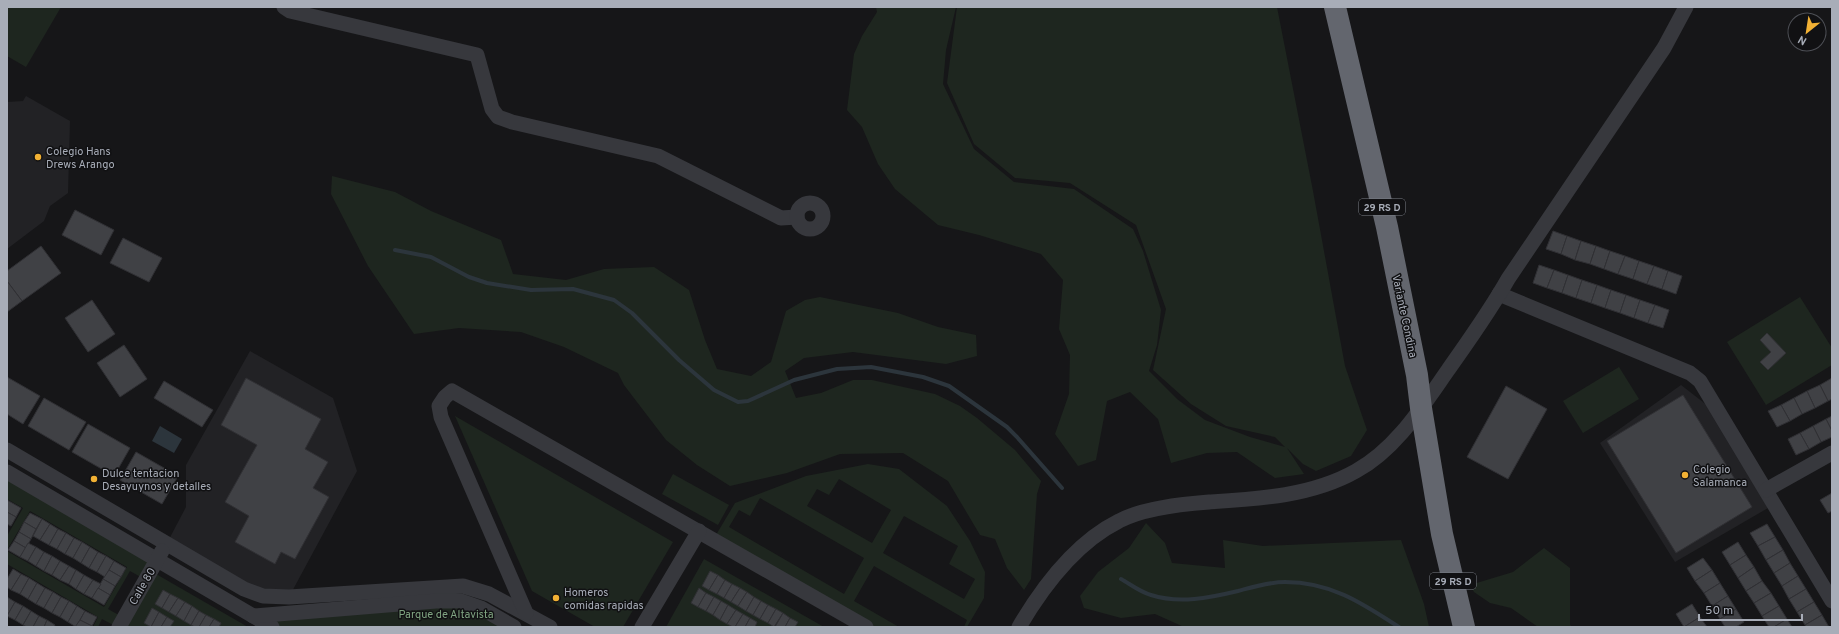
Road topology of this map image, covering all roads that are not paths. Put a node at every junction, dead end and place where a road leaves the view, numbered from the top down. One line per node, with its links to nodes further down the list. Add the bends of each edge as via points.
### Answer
1 (1336, 7): 6 (highway, Variante Condina / 29 RS D, via 1387,227 1417,375)
2 (1686, 7): 5 (street, via 1664,48)
3 (287, 9): 4 (street, via 477,55 492,109 498,117 658,156 781,218)
4 (797, 217)
5 (1499, 294): 6 (street, via 1488,314); 10 (street, via 1690,373 1700,381)
6 (1421, 408): 23 (street, via 1376,458 1341,478 1306,490 1277,496 1187,504 1120,520 1090,541 1063,565 1040,593); 24 (highway, Variante Condina / 29 RS D, via 1442,534)
7 (7, 450): 12 (street)
8 (1832, 453): 10 (street)
9 (7, 472): 13 (street)
10 (1766, 490): 14 (street)
11 (699, 531): 15 (street, via 452,391 439,406 441,417); 21 (street); 22 (street)
12 (166, 544): 13 (street, Calle 80); 15 (street, via 244,589 263,596 289,597 463,586 489,594)
13 (158, 559): 16 (street); 17 (street, Calle 80)
14 (1832, 601)
15 (526, 613): 20 (street)
16 (253, 616): 18 (street); 19 (street, via 461,601 481,608)
17 (119, 627)
18 (272, 627)
19 (514, 627)
20 (550, 627)
21 (642, 627)
22 (866, 627)
23 (1019, 627)
24 (1464, 627)

